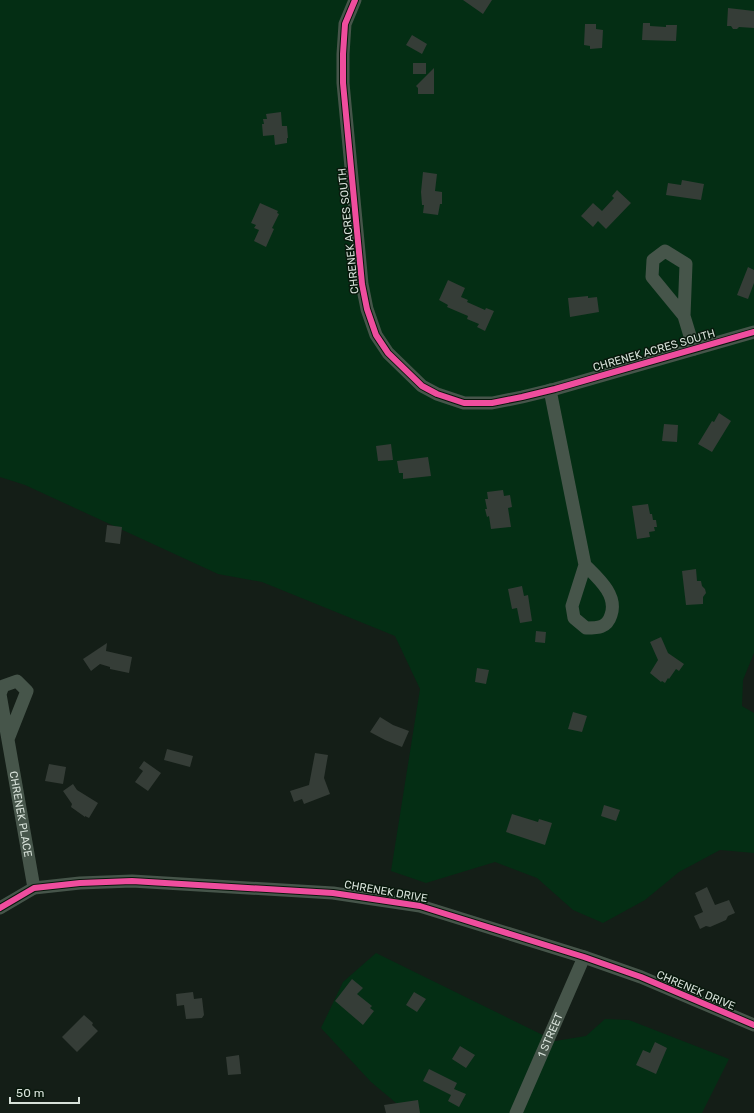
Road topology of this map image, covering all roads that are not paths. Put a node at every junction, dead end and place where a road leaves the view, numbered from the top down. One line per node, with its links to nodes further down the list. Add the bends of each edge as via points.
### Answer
1 (355, 0): 5 (street, CHRENEK ACRES SOUTH, via 345,24 343,83 362,284 376,335 388,353 422,386 437,394 464,402 492,403)
2 (684, 316): 4 (street)
3 (754, 332): 4 (street, CHRENEK ACRES SOUTH)
4 (694, 349): 5 (street, CHRENEK ACRES SOUTH)
5 (550, 390): 6 (street)
6 (585, 565)
7 (8, 739): 8 (street, CHRENEK PLACE)
8 (34, 888): 9 (street, CHRENEK DRIVE); 10 (street, CHRENEK DRIVE, via 132,881 333,893 420,906)
9 (0, 908)
10 (584, 958): 11 (street, CHRENEK DRIVE, via 641,977); 12 (street, 1 STREET)
11 (754, 1025)
12 (516, 1113)

